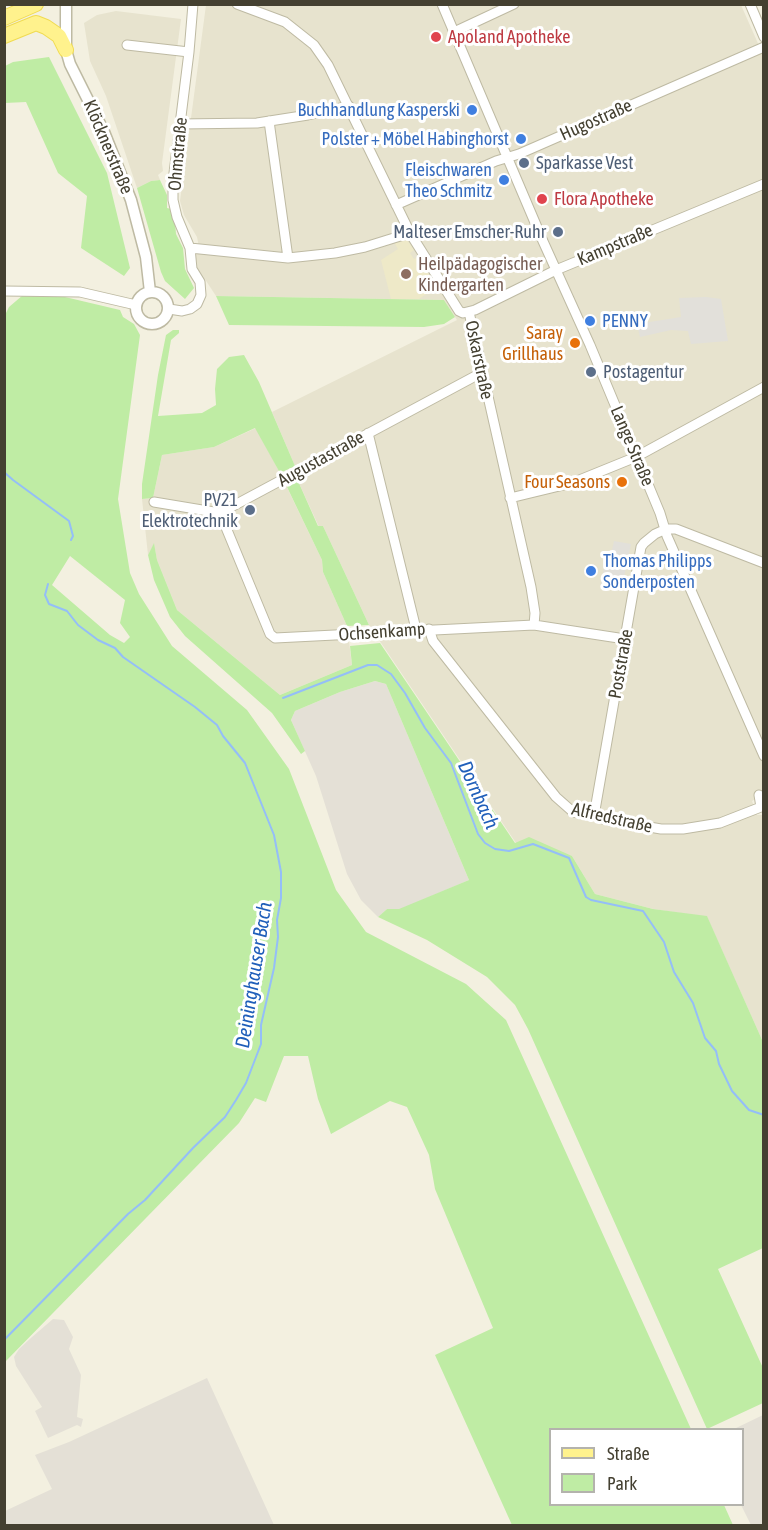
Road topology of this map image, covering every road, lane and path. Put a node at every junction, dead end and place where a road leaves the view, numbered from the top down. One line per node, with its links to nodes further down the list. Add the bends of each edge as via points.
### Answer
1 (36, 4): 8 (main road)
2 (66, 4): 14 (street, Klöcknerstraße)
3 (193, 4): 15 (street, Ohmstraße)
4 (237, 4): 16 (street, Oskarstraße, via 285,22 314,45)
5 (442, 4): 9 (street, Lange Straße)
6 (514, 4): 9 (street)
7 (750, 4): 11 (street)
8 (4, 18)
9 (454, 32): 19 (street, Lange Straße)
10 (4, 36): 14 (main road, via 36,23 59,36)
11 (764, 36)
12 (127, 45): 15 (street)
13 (764, 47): 19 (street, Hugostraße)
14 (66, 50): 27 (street, Klöcknerstraße, via 131,200 146,257)
15 (189, 52): 18 (street, Ohmstraße)
16 (347, 106): 17 (street); 21 (street, Oskarstraße)
17 (269, 121): 18 (street); 24 (street)
18 (180, 124): 23 (street, Ohmstraße, via 173,200)
19 (508, 158): 21 (street, Hugostraße); 25 (street, Lange Straße)
20 (764, 184): 25 (street, Kampstraße)
21 (396, 205): 22 (street, Oskarstraße)
22 (410, 233): 24 (street, via 335,254); 30 (street, Oskarstraße, via 459,311)
23 (190, 248): 24 (street); 29 (street, Ohmstraße, via 201,295 190,309)
24 (288, 258)
25 (556, 270): 30 (street, Kampstraße); 34 (street, Lange Straße)
26 (4, 291): 28 (street, via 80,292)
27 (150, 292): 28 (street, via 141,296); 29 (street, via 164,296)
28 (136, 305): 29 (street, via 139,317 150,324 162,321)
29 (169, 309)
30 (469, 312): 31 (street, Oskarstraße)
31 (481, 373): 33 (street, Augustastraße); 35 (street, Oskarstraße)
32 (764, 387): 34 (street)
33 (368, 433): 37 (street, Augustastraße); 41 (street)
34 (636, 456): 35 (street, via 572,483); 38 (street, Lange Straße)
35 (510, 498): 40 (street, Oskarstraße, via 531,587)
36 (154, 502): 37 (street)
37 (220, 513): 41 (street, Ochsenkamp, via 275,638)
38 (666, 529): 39 (street, via 685,531); 43 (street, Poststraße, via 641,548); 44 (street, Lange Straße)
39 (764, 562)
40 (534, 625): 42 (street, Ochsenkamp); 43 (street, Ochsenkamp)
41 (416, 629): 42 (street, Ochsenkamp)
42 (429, 629): 46 (street, Alfredstraße, via 433,641 556,797 573,812)
43 (625, 639): 46 (street, Poststraße)
44 (764, 756)
45 (759, 795): 46 (street, Alfredstraße, via 761,807 720,823 683,829 603,819 596,816)
46 (595, 810)

